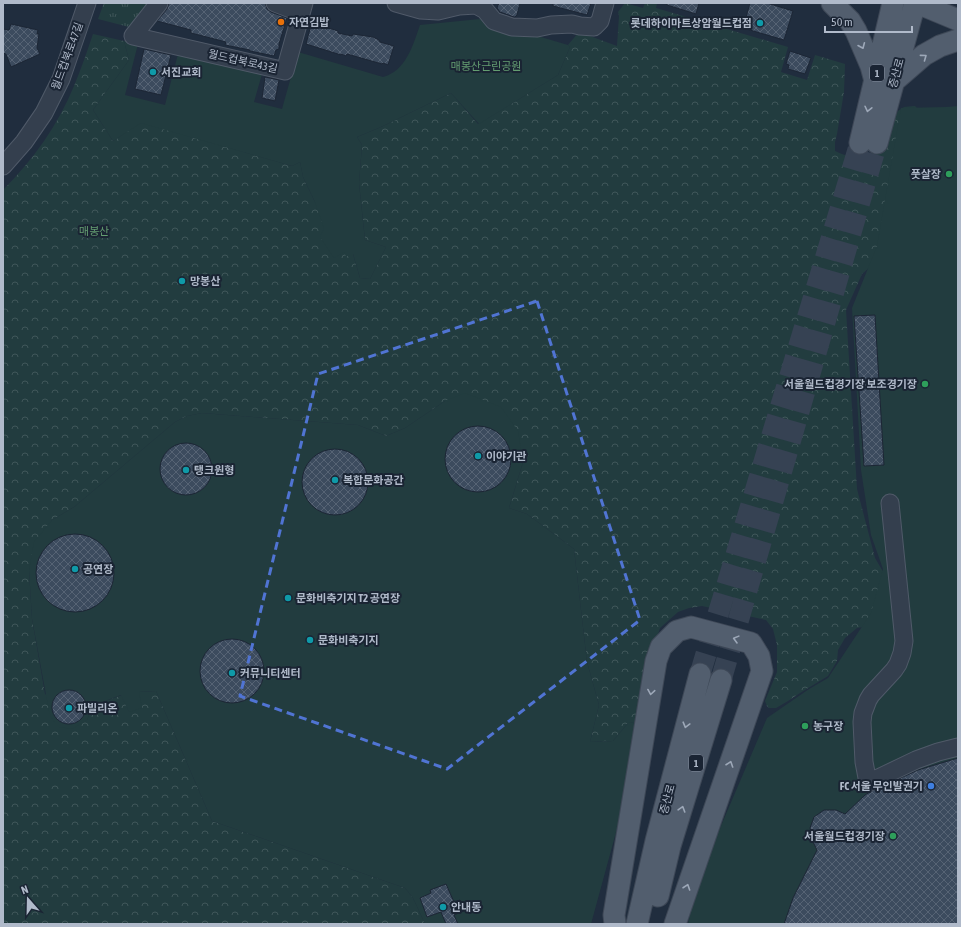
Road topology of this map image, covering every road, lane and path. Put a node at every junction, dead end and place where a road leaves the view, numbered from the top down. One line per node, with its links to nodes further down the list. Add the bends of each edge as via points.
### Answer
1 (86, 3): 15 (street, 월드컵북로47길, via 61,79 44,113)
2 (159, 3): 10 (street, 월드컵북로43길, via 133,36 285,71)
3 (275, 3): 10 (street)
4 (396, 3): 9 (street, via 421,10 438,11)
5 (605, 3): 9 (street, via 600,21 594,27 572,24 537,28 512,27 494,21 485,10 476,5)
6 (832, 3): 13 (main road, one-way to 13, via 850,21 871,66)
7 (894, 3): 13 (main road, 증산로 / 1)
8 (916, 3): 11 (main road); 13 (main road, 증산로 / 1)
9 (466, 4)
10 (302, 8)
11 (958, 20)
12 (958, 40): 13 (main road, one-way to 12, via 940,46)
13 (884, 81): 14 (main road, 증산로 / 1)
14 (869, 143)
15 (3, 166)
16 (890, 503): 19 (street, via 904,642 898,664 871,695 863,713 864,762 868,783 916,760)
17 (700, 674): 20 (main road, 증산로 / 1, one-way to 20)
18 (721, 680): 20 (main road, 증산로 / 1, one-way to 18)
19 (958, 747)
20 (663, 843): 22 (main road, 1, via 640,859); 23 (main road, 증산로); 24 (main road, 증산로); 25 (main road, 1, via 674,872)
21 (615, 924): 26 (main road, one-way to 21, via 762,671 759,656 750,643 691,627 677,631 661,647 656,661 614,914)
22 (626, 924)
23 (637, 924)
24 (651, 924)
25 (661, 924)
26 (675, 924)

